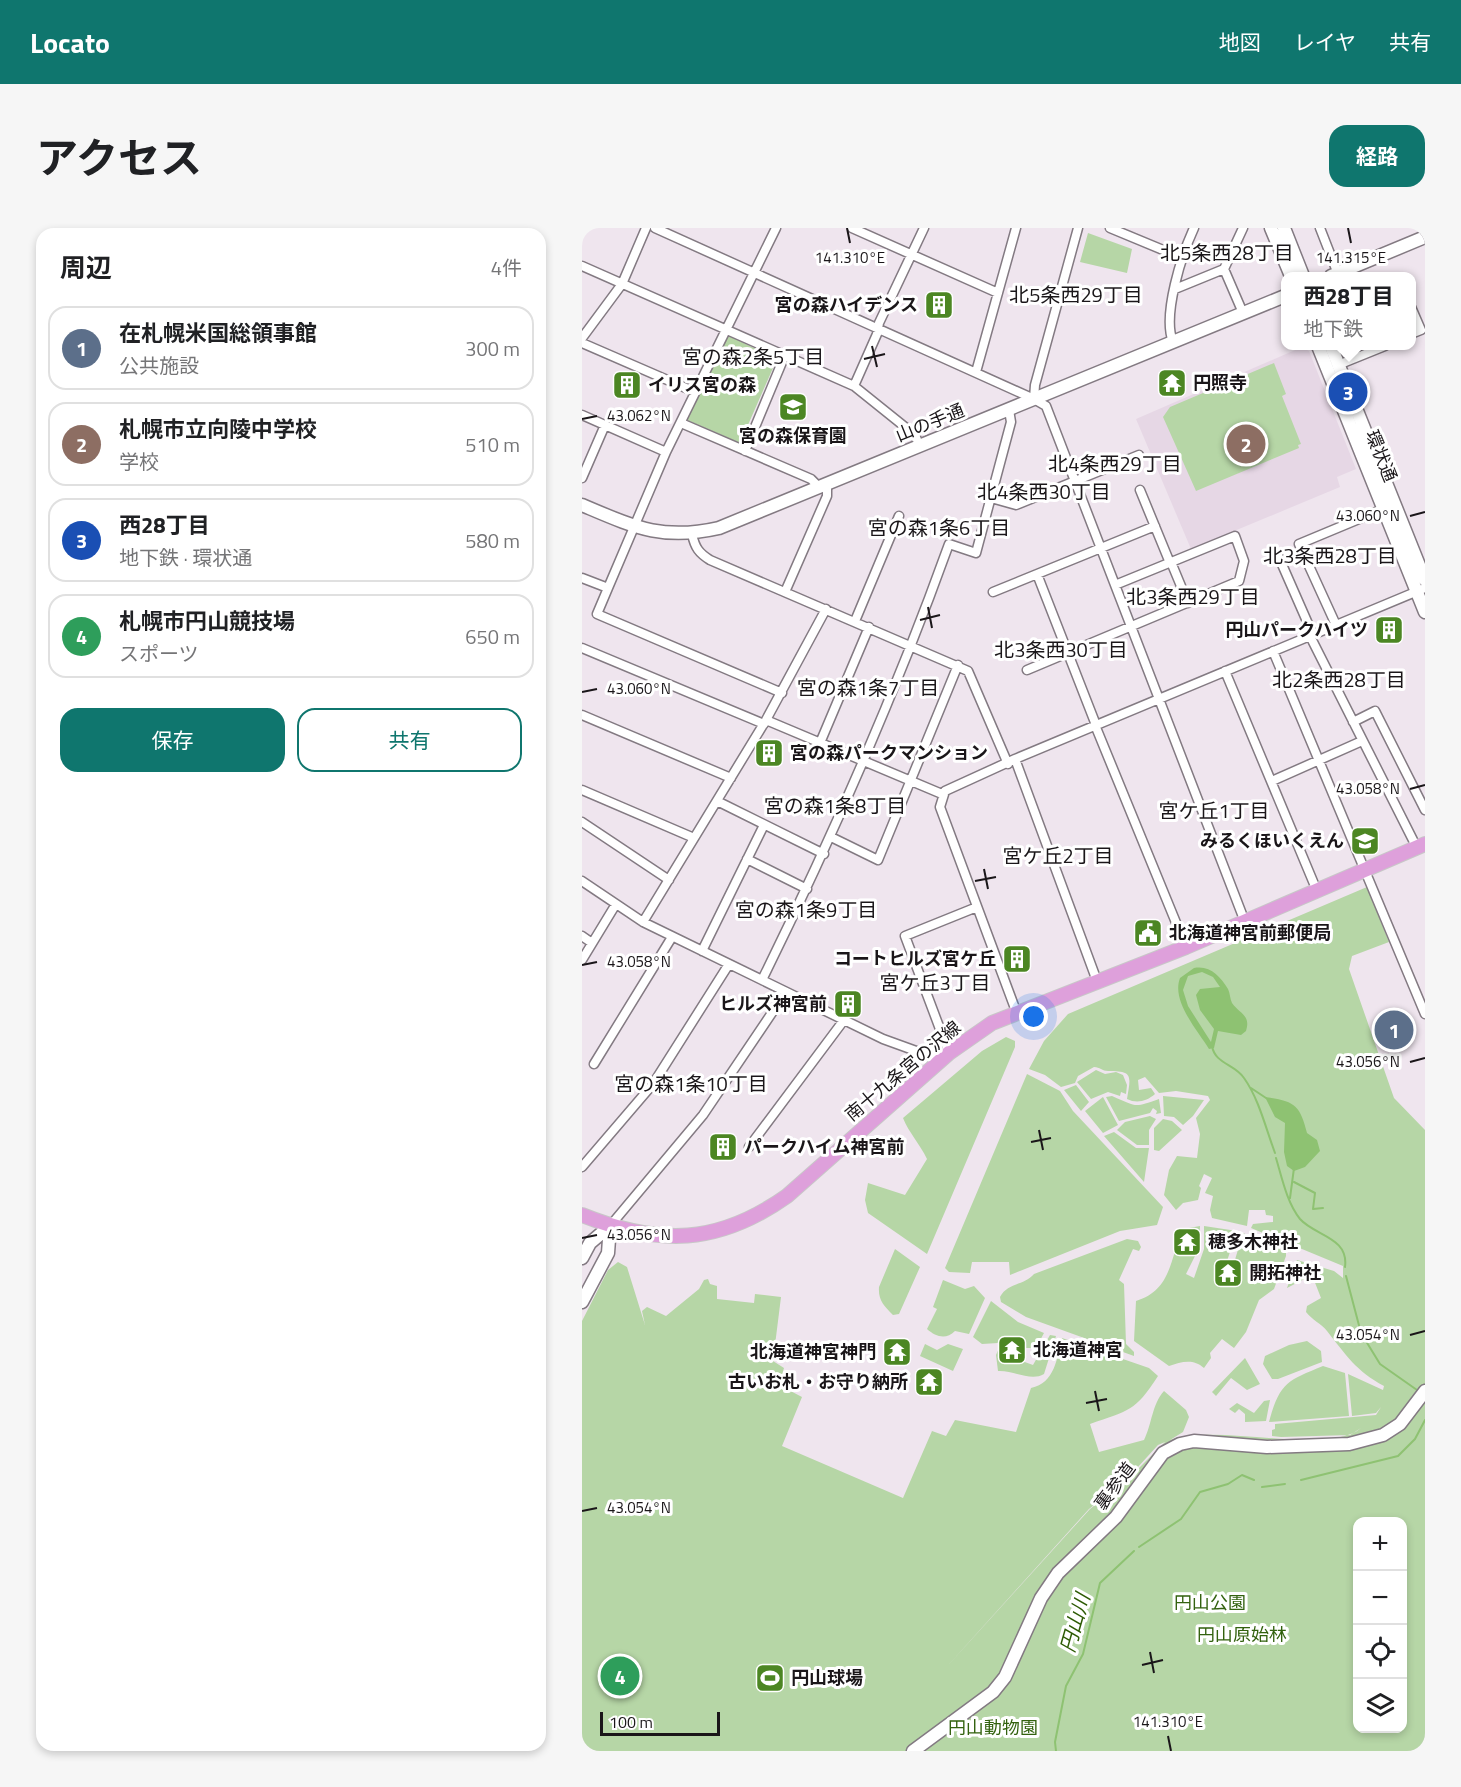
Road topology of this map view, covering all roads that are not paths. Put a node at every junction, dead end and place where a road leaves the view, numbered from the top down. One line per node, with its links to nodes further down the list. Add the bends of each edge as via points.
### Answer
1 (646, 228): 25 (street)
2 (655, 228): 24 (street)
3 (776, 228): 24 (street)
4 (852, 228): 16 (street)
5 (924, 228): 16 (street)
6 (1016, 228): 27 (street)
7 (1078, 228): 45 (street)
8 (1110, 228): 17 (street)
9 (1194, 228): 17 (street)
10 (1243, 228): 19 (street)
11 (1271, 228): 20 (street)
12 (1284, 228): 21 (street)
13 (1320, 228): 22 (street)
14 (1422, 228): 15 (street)
15 (1425, 237): 23 (street)
16 (911, 255): 27 (street); 31 (street)
17 (1180, 257): 26 (street)
18 (582, 266): 25 (street)
19 (1224, 269): 26 (street); 29 (street)
20 (1289, 272)
21 (1301, 272)
22 (1342, 272)
23 (1347, 272)
24 (754, 273): 31 (street); 32 (street)
25 (622, 284): 32 (street); 34 (street)
26 (1175, 289): 35 (street, via 1168,327)
27 (998, 293): 42 (street)
28 (1281, 298): 29 (street, 山の手通)
29 (1243, 313): 35 (street, 山の手通)
30 (1416, 318): 33 (street, via 1421,330)
31 (878, 328): 42 (street); 43 (street)
32 (726, 330): 40 (street); 44 (street)
33 (1416, 332)
34 (582, 338)
35 (1173, 342): 45 (street, 山の手通)
36 (582, 343): 44 (street)
37 (1320, 350): 60 (street, 環状通)
38 (1333, 350): 41 (street, 環状通)
39 (1374, 350): 41 (street)
40 (785, 355): 43 (street); 51 (street)
41 (1338, 365): 70 (street, 環状通)
42 (976, 372): 45 (street)
43 (854, 386): 50 (street, via 915,435)
44 (695, 392): 48 (street)
45 (1034, 399): 46 (street, 山の手通); 55 (street, via 1046,406)
46 (1009, 410): 50 (street, 山の手通); 58 (street, via 1011,422)
47 (582, 415): 49 (street)
48 (681, 423): 51 (street); 52 (street)
49 (604, 425): 52 (street); 54 (street)
50 (920, 447): 56 (street, 山の手通)
51 (745, 451): 56 (street)
52 (666, 452): 63 (street)
53 (1139, 455): 55 (street)
54 (582, 478)
55 (1076, 481): 58 (street, via 1016,505); 65 (street)
56 (824, 487): 64 (street, 山の手通, via 747,518); 74 (street, via 827,496)
57 (1140, 490): 62 (street)
58 (991, 498): 84 (street, via 976,553 949,544)
59 (582, 505): 63 (street, 山の手通)
60 (1383, 509): 73 (street, 環状通); 80 (street, via 1299,544)
61 (899, 516): 79 (street)
62 (1155, 526): 65 (street); 67 (street)
63 (634, 527): 64 (street, 山の手通, via 675,535); 72 (street)
64 (692, 534): 74 (street, via 694,546 705,557)
65 (1101, 548): 68 (street); 71 (street)
66 (1277, 553): 83 (street)
67 (1171, 562): 71 (street); 76 (street); 76 (street, via 1235,536 1244,561 1239,581)
68 (1037, 574): 75 (street); 87 (street)
69 (582, 578): 72 (street)
70 (1425, 580)
71 (1115, 585): 81 (street)
72 (608, 588): 91 (street, via 597,614)
73 (1421, 590): 78 (street, 環状通); 80 (street)
74 (785, 592): 77 (street)
75 (993, 592)
76 (1188, 603): 81 (street)
77 (826, 609): 79 (street); 91 (street)
78 (1425, 612)
79 (855, 621): 82 (street)
80 (1336, 625): 83 (street)
81 (1131, 626): 87 (street); 92 (street)
82 (869, 627): 84 (street); 98 (street)
83 (1312, 635): 86 (street); 95 (street)
84 (913, 646): 88 (street); 101 (street)
85 (582, 648): 94 (street)
86 (1273, 651): 90 (street); 99 (street)
87 (1068, 652): 89 (street); 96 (street)
88 (958, 665): 100 (street, via 972,676); 103 (street)
89 (1028, 670)
90 (1225, 671): 92 (street); 104 (street)
91 (782, 693): 94 (street)
92 (1160, 698): 96 (street); 124 (street)
93 (582, 716): 102 (street)
94 (765, 722): 98 (street); 102 (street)
95 (1353, 722): 97 (street); 108 (street, via 1375,711)
96 (1095, 725): 100 (street); 128 (street)
97 (1362, 741): 99 (street); 113 (street)
98 (820, 743): 101 (street)
99 (1319, 760): 104 (street); 116 (street)
100 (1012, 761): 106 (street); 133 (street)
101 (865, 762): 103 (street); 111 (street)
102 (731, 778): 107 (street)
103 (911, 781): 106 (street); 111 (street, via 878,860)
104 (1272, 781): 120 (street)
105 (582, 790): 112 (street)
106 (942, 794): 122 (street, via 940,807)
107 (717, 801): 110 (street); 112 (street)
108 (1425, 810)
109 (582, 822): 117 (street)
110 (764, 825): 114 (street); 115 (street)
111 (831, 837): 114 (street)
112 (694, 838): 117 (street)
113 (1421, 846): 116 (main road, 南十九条宮の沢線)
114 (824, 854): 119 (street)
115 (747, 859): 119 (street); 129 (street)
116 (1365, 870): 120 (main road, 南十九条宮の沢線); 136 (street)
117 (669, 880): 123 (street)
118 (582, 881): 121 (street)
119 (807, 889): 132 (street)
120 (1317, 891): 124 (main road, 南十九条宮の沢線)
121 (616, 904): 123 (street); 127 (street)
122 (977, 907): 135 (street); 138 (street, via 905,936)
123 (642, 922): 126 (street)
124 (1245, 922): 128 (main road, 南十九条宮の沢線)
125 (582, 936): 127 (street)
126 (672, 937): 129 (street); 139 (street)
127 (592, 943): 130 (street)
128 (1186, 947): 133 (main road, 南十九条宮の沢線)
129 (702, 951): 131 (street)
130 (582, 960)
131 (729, 964): 132 (street); 141 (street, via 653,1084)
132 (762, 980): 134 (street)
133 (1097, 981): 135 (main road, 南十九条宮の沢線)
134 (786, 992): 137 (street); 143 (street, via 704,1115)
135 (1016, 1011): 138 (main road, 南十九条宮の沢線)
136 (1425, 1014)
137 (844, 1020): 138 (street, via 883,1039); 140 (street)
138 (945, 1057): 143 (main road, 南十九条宮の沢線, via 764,1213 740,1224 687,1237 664,1237)
139 (594, 1064)
140 (749, 1147)
141 (582, 1167)
142 (582, 1215): 143 (main road, 南十九条宮の沢線)
143 (610, 1226): 144 (street, via 590,1243); 145 (street, via 608,1253)
144 (582, 1258)
145 (582, 1302)
146 (1425, 1391): 147 (street, 裏参道, via 1400,1424 1383,1435 1349,1444 1267,1447 1194,1441 1168,1449 1116,1517 1058,1573 1041,1598 1005,1677 993,1692)
147 (913, 1751)

